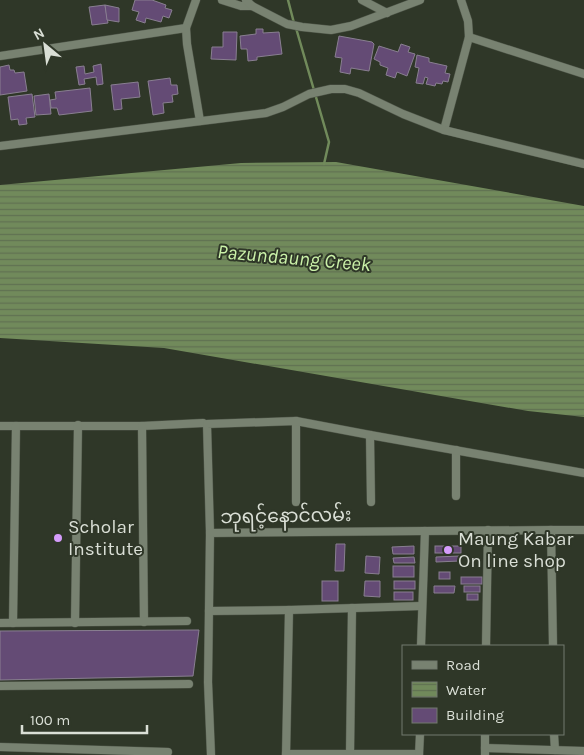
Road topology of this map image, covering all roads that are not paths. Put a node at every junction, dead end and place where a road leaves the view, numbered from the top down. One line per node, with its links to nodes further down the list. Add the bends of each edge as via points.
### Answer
1 (196, 0): 9 (street)
2 (222, 0): 7 (street)
3 (246, 0): 7 (street)
4 (362, 0): 8 (street)
5 (420, 0): 8 (street)
6 (461, 0): 10 (street)
7 (252, 6): 8 (street, via 287,24 331,30)
8 (387, 12)
9 (186, 28): 11 (street); 13 (street)
10 (469, 37): 12 (street); 14 (street)
11 (0, 56)
12 (584, 74)
13 (200, 121): 14 (street, via 266,113 309,94 344,89); 15 (street)
14 (444, 130): 16 (street)
15 (0, 146)
16 (584, 164)
17 (296, 421): 18 (street); 23 (street); 27 (street)
18 (205, 424): 22 (street); 33 (street)
19 (78, 425): 21 (street); 22 (street); 42 (street)
20 (0, 426): 21 (street)
21 (16, 426): 41 (street)
22 (142, 426): 39 (street)
23 (370, 435): 24 (street); 28 (street)
24 (456, 450): 25 (street); 26 (street)
25 (584, 473)
26 (456, 496)
27 (296, 502)
28 (371, 502)
29 (488, 530): 30 (street, ဘုရင့်နောင်လမ်း); 32 (street, ဘုရင့်နောင်လမ်း); 44 (street)
30 (551, 530): 31 (street, ဘုရင့်နောင်လမ်း); 45 (street)
31 (584, 530)
32 (425, 531): 33 (street, ဘုရင့်နောင်လမ်း); 34 (street)
33 (210, 533): 37 (street, ဘုရင့်နောင်လမ်း)
34 (421, 606): 35 (street); 43 (street)
35 (352, 608): 36 (street); 56 (street)
36 (289, 610): 37 (street); 59 (street)
37 (209, 611): 58 (street, ဘုရင့်နောင်လမ်း)
38 (187, 621): 39 (street)
39 (144, 622): 42 (street)
40 (0, 623): 41 (street)
41 (13, 623): 42 (street)
42 (75, 623)
43 (421, 645)
44 (486, 645)
45 (553, 645)
46 (189, 684): 47 (street)
47 (0, 686)
48 (420, 735): 57 (street)
49 (485, 735): 53 (street)
50 (554, 735): 52 (street)
51 (0, 747): 55 (street)
52 (555, 750): 53 (street); 54 (street)
53 (485, 751)
54 (584, 751)
55 (168, 752)
56 (350, 754): 57 (street); 59 (street)
57 (419, 754)
58 (211, 755)
59 (286, 755)

